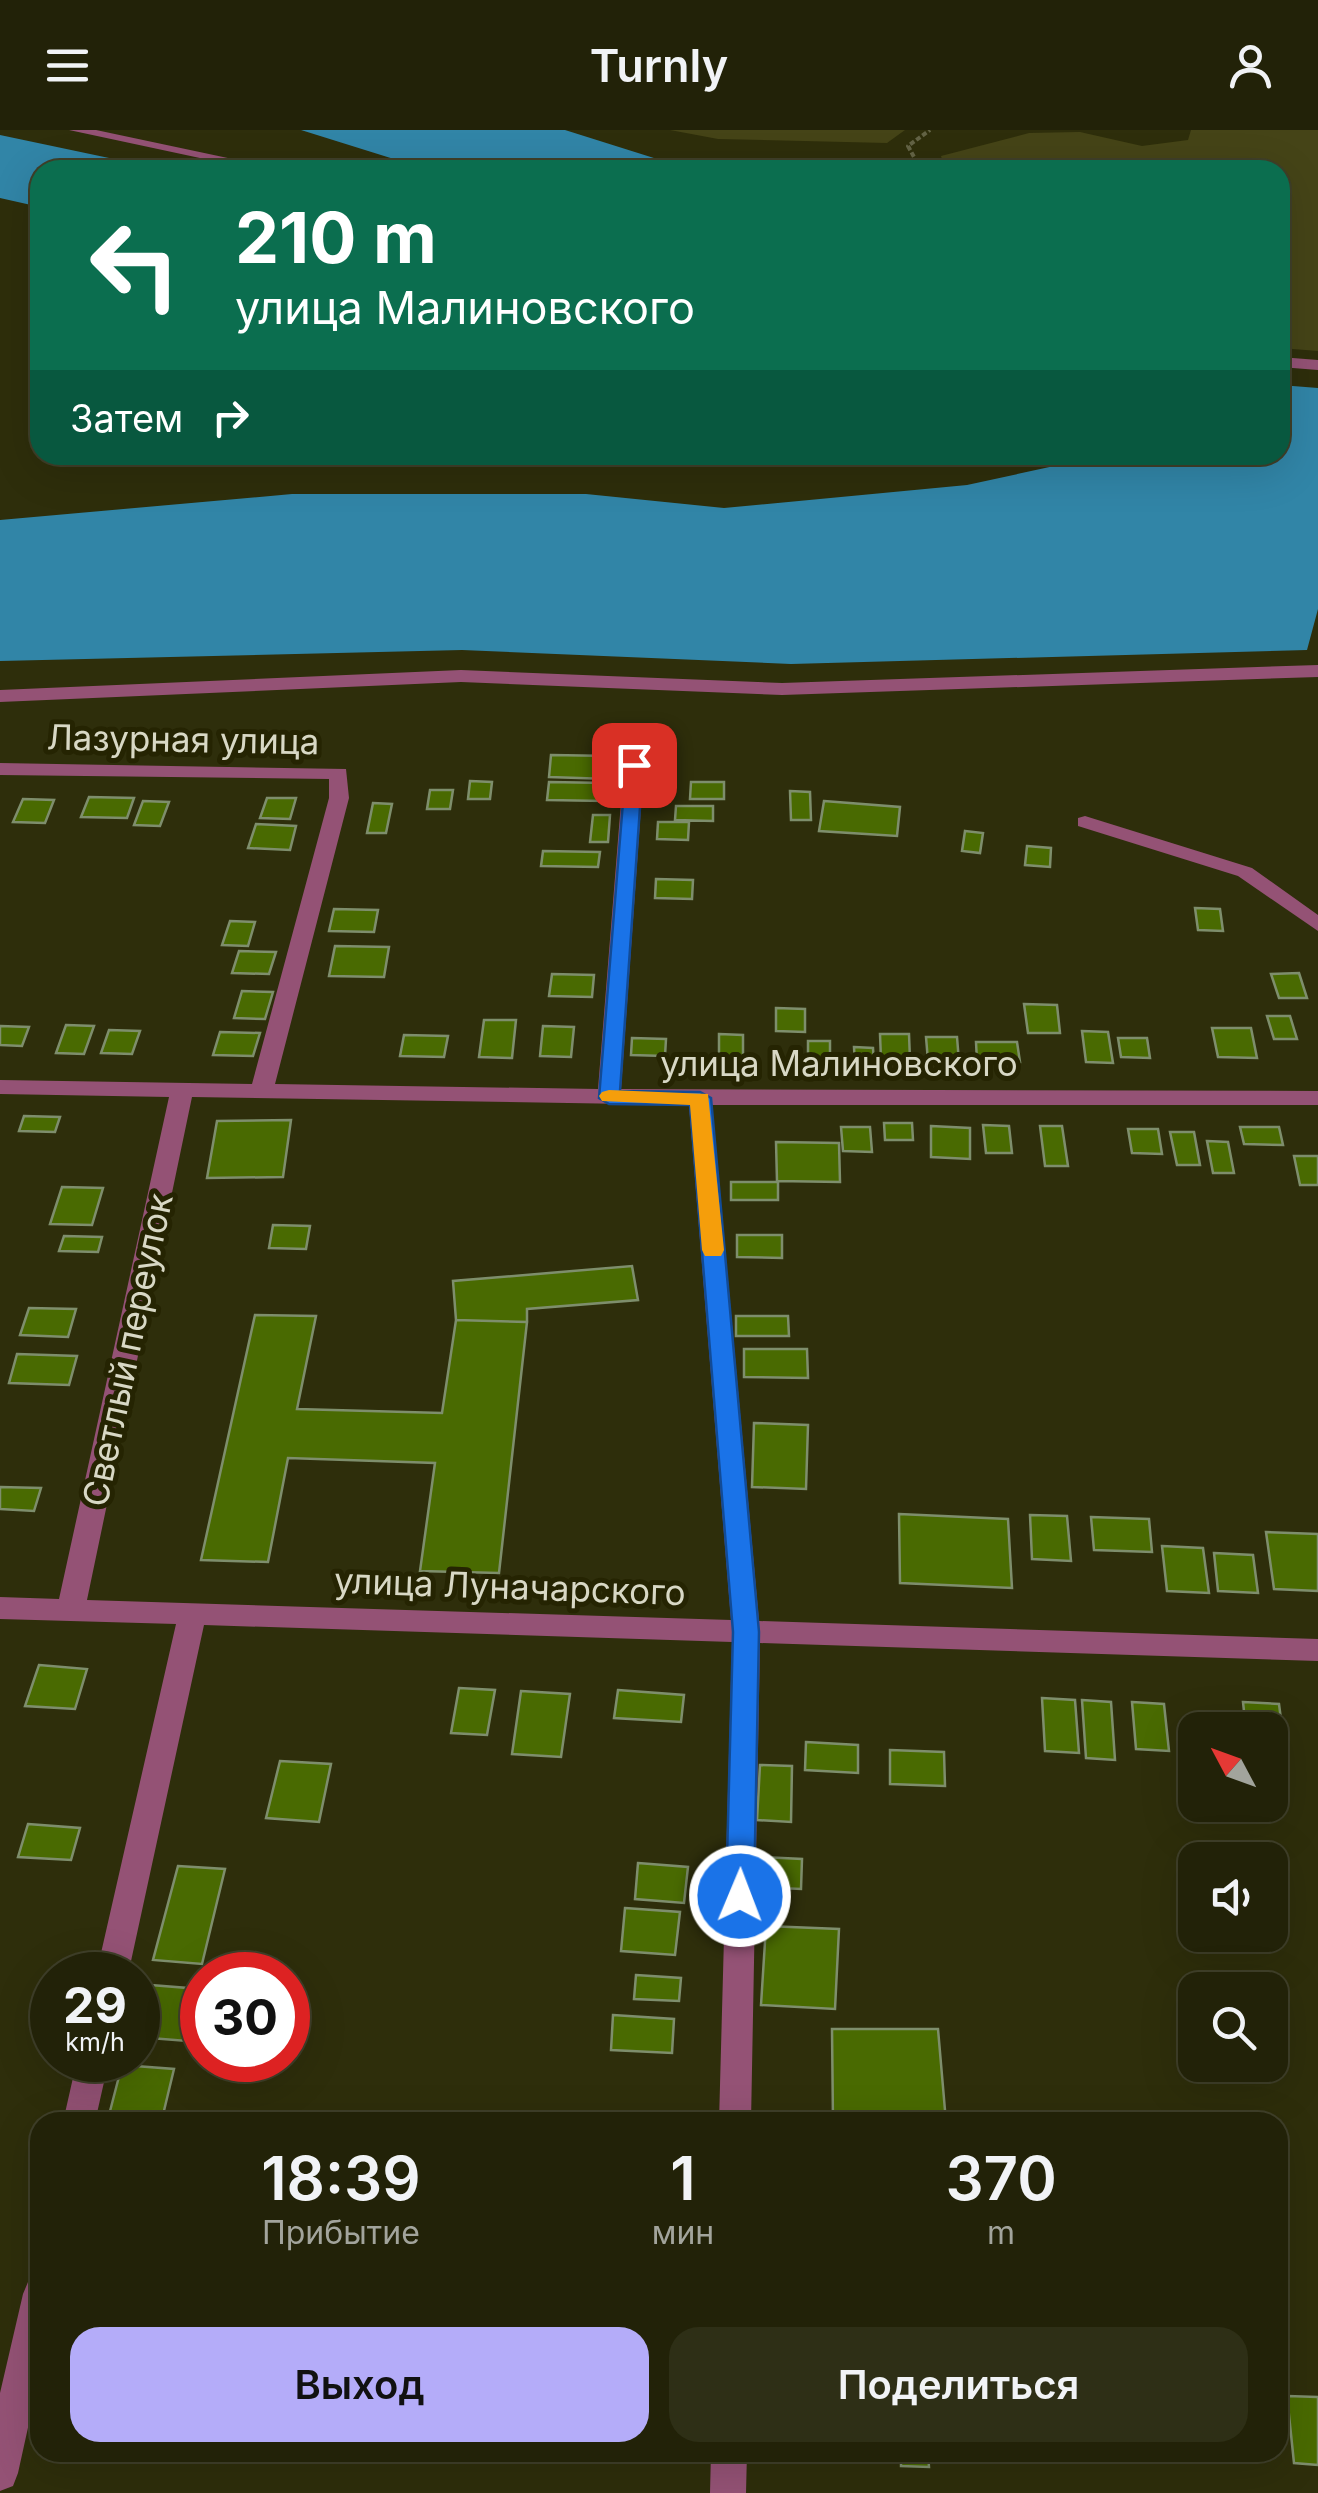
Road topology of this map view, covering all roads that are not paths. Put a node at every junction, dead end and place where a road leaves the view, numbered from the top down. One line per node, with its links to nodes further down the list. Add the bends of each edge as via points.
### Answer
1 (76, 130): 2 (street)
2 (227, 160)
3 (1290, 363): 4 (street)
4 (1318, 365)
5 (1318, 671): 6 (street, via 782,688 462,676)
6 (0, 696)
7 (634, 765): 14 (street)
8 (0, 769): 12 (street, Лазурная улица, via 339,773 339,798)
9 (1086, 822): 10 (street, via 1245,872)
10 (1318, 925)
11 (0, 1087): 13 (street, улица Малиновского)
12 (262, 1089): 13 (street, улица Малиновского); 14 (street, улица Малиновского)
13 (182, 1090): 18 (street, Светлый переулок)
14 (609, 1098): 15 (street, улица Малиновского)
15 (700, 1098): 16 (street, улица Малиновского); 20 (street)
16 (1318, 1098)
17 (0, 1608): 18 (street, улица Луначарского)
18 (71, 1610): 19 (street, улица Луначарского)
19 (193, 1612): 20 (street, улица Луначарского); 22 (street)
20 (746, 1632): 21 (street, улица Луначарского); 25 (street)
21 (1318, 1650)
22 (117, 1952)
23 (87, 2082): 24 (street)
24 (80, 2112)
25 (736, 2112)
26 (30, 2339): 28 (street)
27 (728, 2462): 29 (street)
28 (0, 2473)
29 (728, 2493)

